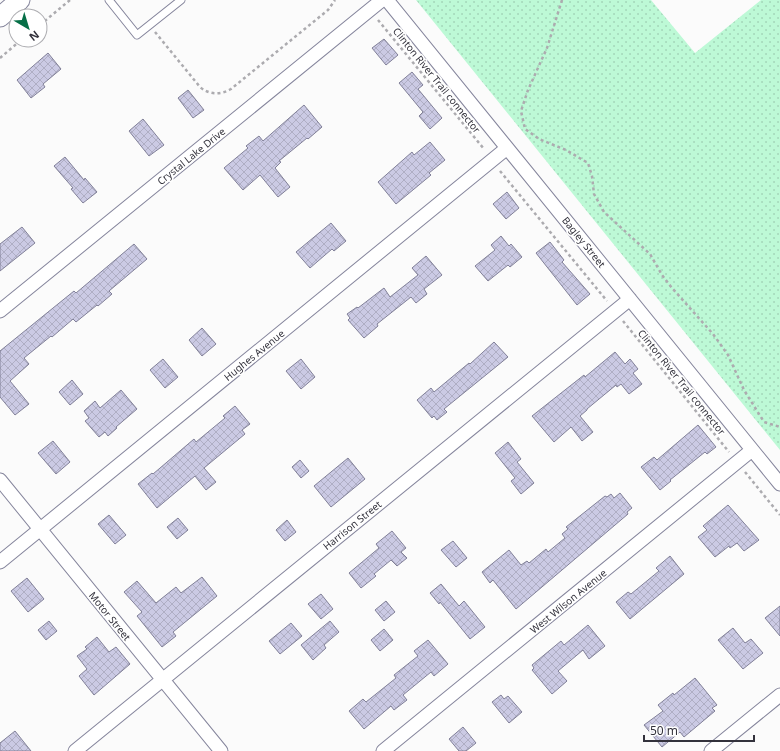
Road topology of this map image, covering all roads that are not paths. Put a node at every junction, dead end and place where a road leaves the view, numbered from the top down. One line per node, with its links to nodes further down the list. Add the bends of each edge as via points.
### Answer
1 (20, 0): 8 (street)
2 (108, 0): 7 (lane, via 137,35)
3 (166, 0): 7 (lane)
4 (181, 0): 7 (lane)
5 (382, 0): 11 (street, Crystal Lake Drive)
6 (387, 0): 9 (street, Bagley Street)
7 (171, 6)
8 (0, 17)
9 (507, 148): 10 (street, Bagley Street); 15 (street, Hughes Avenue)
10 (630, 299): 12 (street, Bagley Street); 17 (street, Harrison Street)
11 (0, 311)
12 (752, 450): 14 (street, Bagley Street); 21 (street, West Wilson Avenue)
13 (0, 480): 15 (street, Motor Street)
14 (780, 484)
15 (40, 529): 16 (street, Hughes Avenue); 17 (street, Motor Street)
16 (0, 562)
17 (162, 680): 19 (street, Harrison Street); 20 (street, Motor Street)
18 (780, 695): 22 (street)
19 (75, 751)
20 (221, 751)
21 (383, 751)
22 (711, 751)

